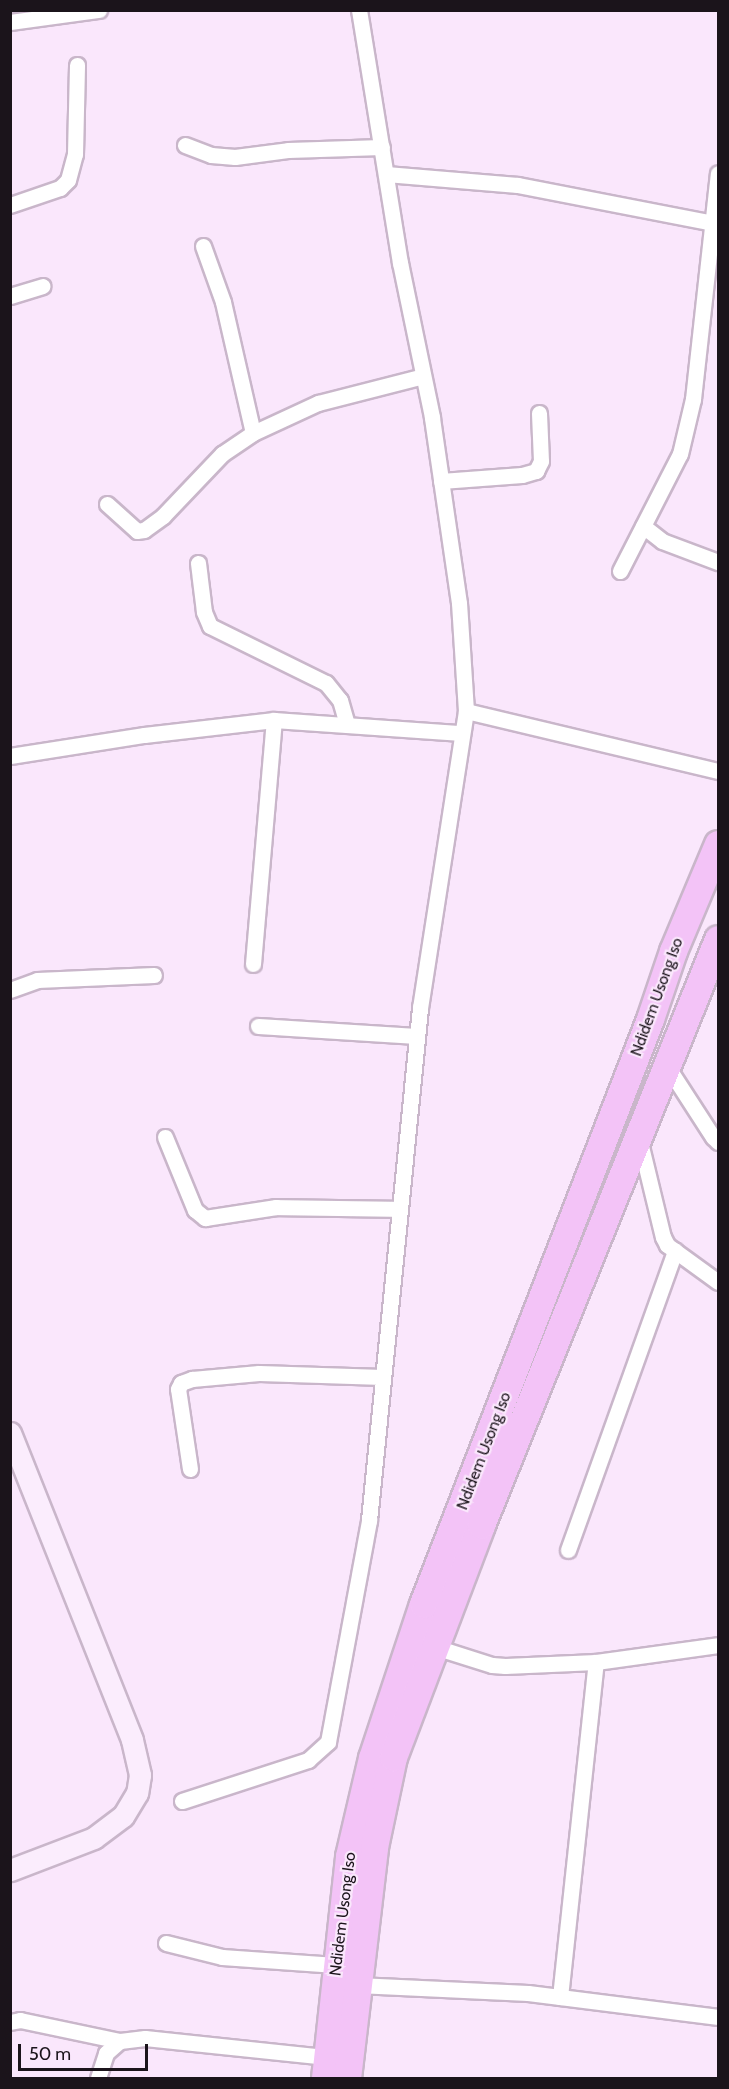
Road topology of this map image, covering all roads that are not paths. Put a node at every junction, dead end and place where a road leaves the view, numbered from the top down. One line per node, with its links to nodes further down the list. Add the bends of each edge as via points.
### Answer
1 (99, 10): 3 (street)
2 (359, 10): 6 (street)
3 (10, 22)
4 (77, 65): 9 (street, via 75,154 68,180 60,188)
5 (184, 145): 6 (street, via 211,155 235,157 288,150)
6 (382, 147): 7 (street)
7 (386, 174): 10 (street, via 518,185); 14 (street)
8 (718, 174): 10 (street)
9 (10, 205)
10 (715, 223): 19 (street, via 693,399 680,454)
11 (203, 246): 16 (street, via 223,302)
12 (42, 286): 13 (street)
13 (10, 296)
14 (423, 376): 16 (street, via 318,403); 17 (street)
15 (539, 413): 17 (street, via 541,460 536,471)
16 (253, 433): 18 (street, via 222,454 163,516 144,530 137,531)
17 (441, 482): 23 (street, via 459,603)
18 (107, 504)
19 (643, 526): 21 (street, via 662,541); 22 (street)
20 (198, 562): 25 (street, via 204,612 210,627 326,683 340,700)
21 (718, 562)
22 (620, 571)
23 (466, 711): 26 (street); 28 (street)
24 (274, 720): 25 (street); 27 (street); 31 (street)
25 (347, 725): 26 (street)
26 (462, 733): 35 (street)
27 (10, 756)
28 (718, 771)
29 (718, 844): 53 (highway, Ndidem Usong Iso, via 673,951 423,1604 358,1807)
30 (718, 939): 36 (highway, Ndidem Usong Iso)
31 (253, 964)
32 (154, 975): 33 (street, via 37,980)
33 (10, 990)
34 (258, 1026): 35 (street)
35 (417, 1036): 40 (street)
36 (668, 1066): 38 (highway, Ndidem Usong Iso); 39 (street)
37 (165, 1137): 40 (street, via 195,1210 205,1218 276,1207)
38 (639, 1138): 41 (street, via 663,1237); 48 (highway, Ndidem Usong Iso)
39 (718, 1142)
40 (400, 1209): 43 (street)
41 (675, 1251): 42 (street); 46 (street)
42 (718, 1282)
43 (383, 1377): 45 (street, via 259,1373 180,1383); 50 (street, via 369,1520 328,1742 308,1760)
44 (10, 1433): 51 (street, via 132,1740 140,1775 137,1793 123,1816 93,1838)
45 (190, 1469)
46 (568, 1551)
47 (718, 1645): 49 (street)
48 (435, 1647): 49 (street, via 499,1666); 54 (highway, Ndidem Usong Iso, via 393,1757 384,1792)
49 (596, 1662): 55 (street)
50 (182, 1801)
51 (10, 1870)
52 (166, 1943): 53 (street, via 222,1957)
53 (336, 1965): 59 (highway, Ndidem Usong Iso)
54 (357, 1985): 55 (street); 61 (highway, Ndidem Usong Iso)
55 (560, 1997): 56 (street)
56 (718, 2017)
57 (10, 2022): 58 (street, via 20,2020)
58 (120, 2041): 59 (street, via 145,2038); 60 (street, via 106,2052)
59 (326, 2068)
60 (98, 2079)
61 (347, 2079)

